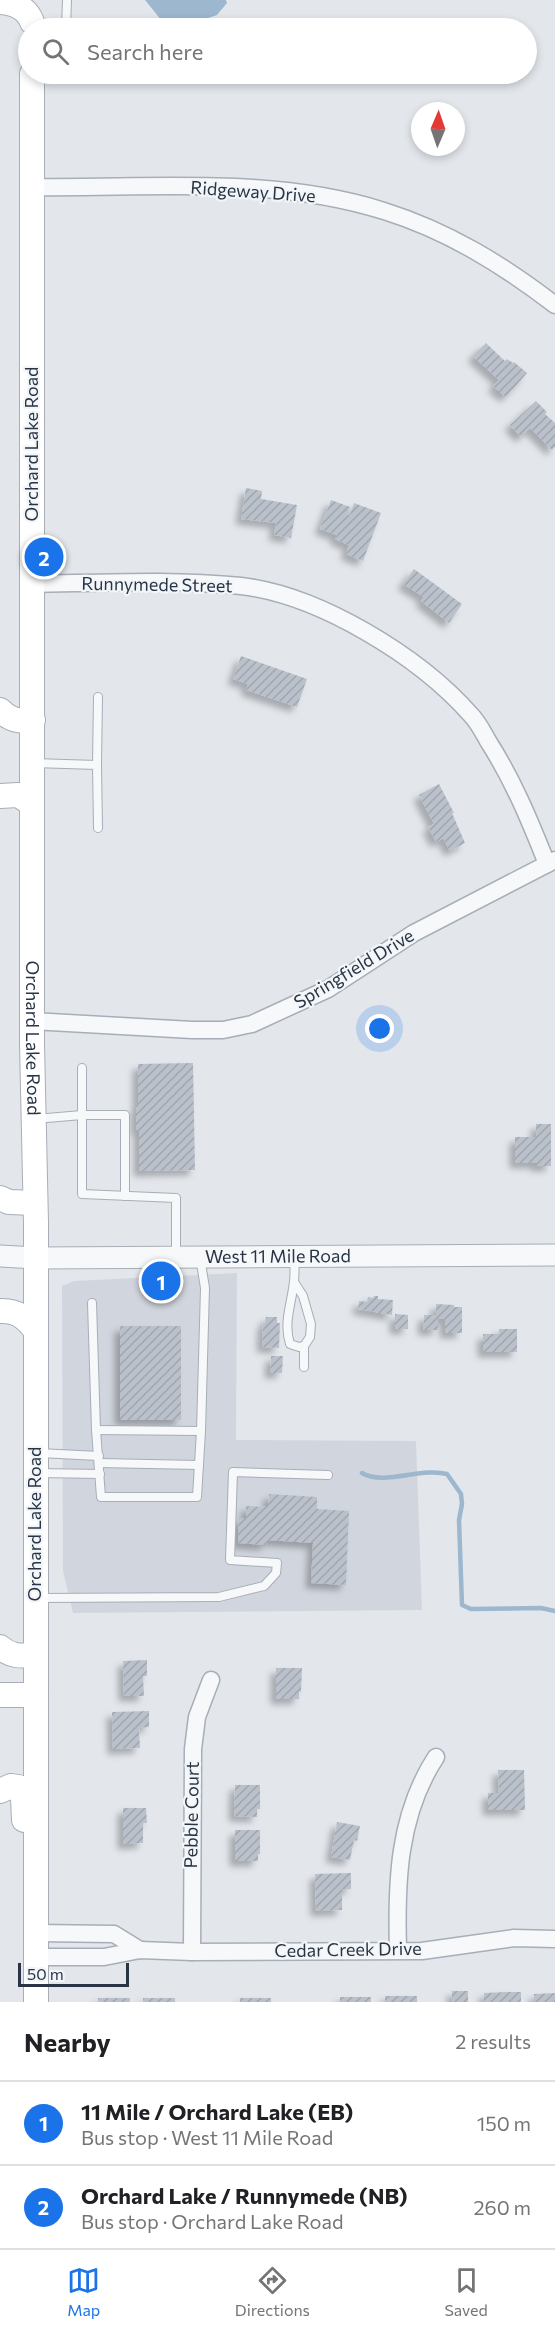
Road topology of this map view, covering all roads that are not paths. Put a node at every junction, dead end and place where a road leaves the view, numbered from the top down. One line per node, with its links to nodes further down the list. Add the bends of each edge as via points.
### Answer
1 (67, 0): 4 (lane)
2 (0, 2): 3 (main road, via 17,5)
3 (32, 17)
4 (66, 18)
5 (32, 84): 6 (main road, Orchard Lake Road)
6 (32, 187): 7 (street, Ridgeway Drive, via 267,189 328,198 384,211 433,229 480,253); 8 (main road, Orchard Lake Road)
7 (555, 305)
8 (32, 584): 11 (main road, Orchard Lake Road); 17 (street, Runnymede Street, via 243,586 339,616 431,678 472,716 510,779)
9 (98, 697): 13 (lane)
10 (0, 710): 11 (main road, via 10,718)
11 (33, 720): 12 (main road, Orchard Lake Road)
12 (33, 764): 13 (lane); 15 (main road, Orchard Lake Road)
13 (97, 765): 16 (lane)
14 (0, 796): 15 (main road, via 18,795)
15 (32, 804): 18 (main road, Orchard Lake Road)
16 (98, 828)
17 (551, 862): 18 (street, Springfield Drive, via 414,933 328,989 252,1024 223,1030 192,1030)
18 (32, 1022): 21 (main road, Orchard Lake Road)
19 (82, 1068): 20 (lane)
20 (82, 1115): 21 (lane); 22 (lane, via 82,1194); 22 (lane, via 125,1115)
21 (34, 1119): 24 (main road, Orchard Lake Road)
22 (125, 1196): 27 (lane, via 176,1198)
23 (0, 1198): 24 (main road)
24 (35, 1203): 30 (main road, Orchard Lake Road)
25 (555, 1255): 29 (street, West 11 Mile Road)
26 (0, 1256): 30 (street, West 11 Mile Road)
27 (176, 1256): 28 (street, West 11 Mile Road); 30 (street, West 11 Mile Road)
28 (200, 1256): 29 (street, West 11 Mile Road); 38 (lane, via 205,1288)
29 (294, 1256): 31 (lane)
30 (36, 1258): 34 (main road, Orchard Lake Road)
31 (294, 1282): 35 (lane, via 303,1296 311,1324); 35 (lane, via 287,1336 290,1344)
32 (92, 1303): 37 (lane)
33 (0, 1311): 34 (main road, via 27,1319)
34 (36, 1331): 40 (main road, Orchard Lake Road)
35 (304, 1346): 36 (lane)
36 (304, 1366)
37 (96, 1430): 38 (lane); 39 (lane)
38 (201, 1431): 41 (lane)
39 (99, 1460): 40 (lane); 41 (lane); 42 (lane)
40 (36, 1463): 42 (lane); 44 (main road, Orchard Lake Road)
41 (199, 1465): 42 (lane, via 197,1497 101,1497)
42 (100, 1474)
43 (328, 1475): 44 (lane, via 233,1472 230,1560 277,1563 276,1573 264,1586 219,1597)
44 (35, 1598): 46 (main road, Orchard Lake Road)
45 (0, 1647): 46 (main road, via 18,1656)
46 (35, 1655): 49 (main road, Orchard Lake Road)
47 (211, 1680): 56 (street, Pebble Court, via 197,1717 193,1749)
48 (0, 1695): 49 (main road)
49 (36, 1695): 52 (main road, Orchard Lake Road)
50 (436, 1757): 55 (street, via 406,1825 399,1862)
51 (0, 1791): 57 (main road, via 18,1787 23,1798 23,1916)
52 (36, 1933): 54 (street, Cedar Creek Drive, via 114,1934); 57 (main road, Orchard Lake Road)
53 (555, 1939): 55 (street, Cedar Creek Drive, via 514,1938 422,1951)
54 (140, 1950): 56 (street, Cedar Creek Drive); 57 (street, Cedar Creek Drive)
55 (398, 1950): 56 (street, Cedar Creek Drive)
56 (192, 1952)
57 (36, 1965): 58 (main road, Orchard Lake Road)
58 (36, 2002)

